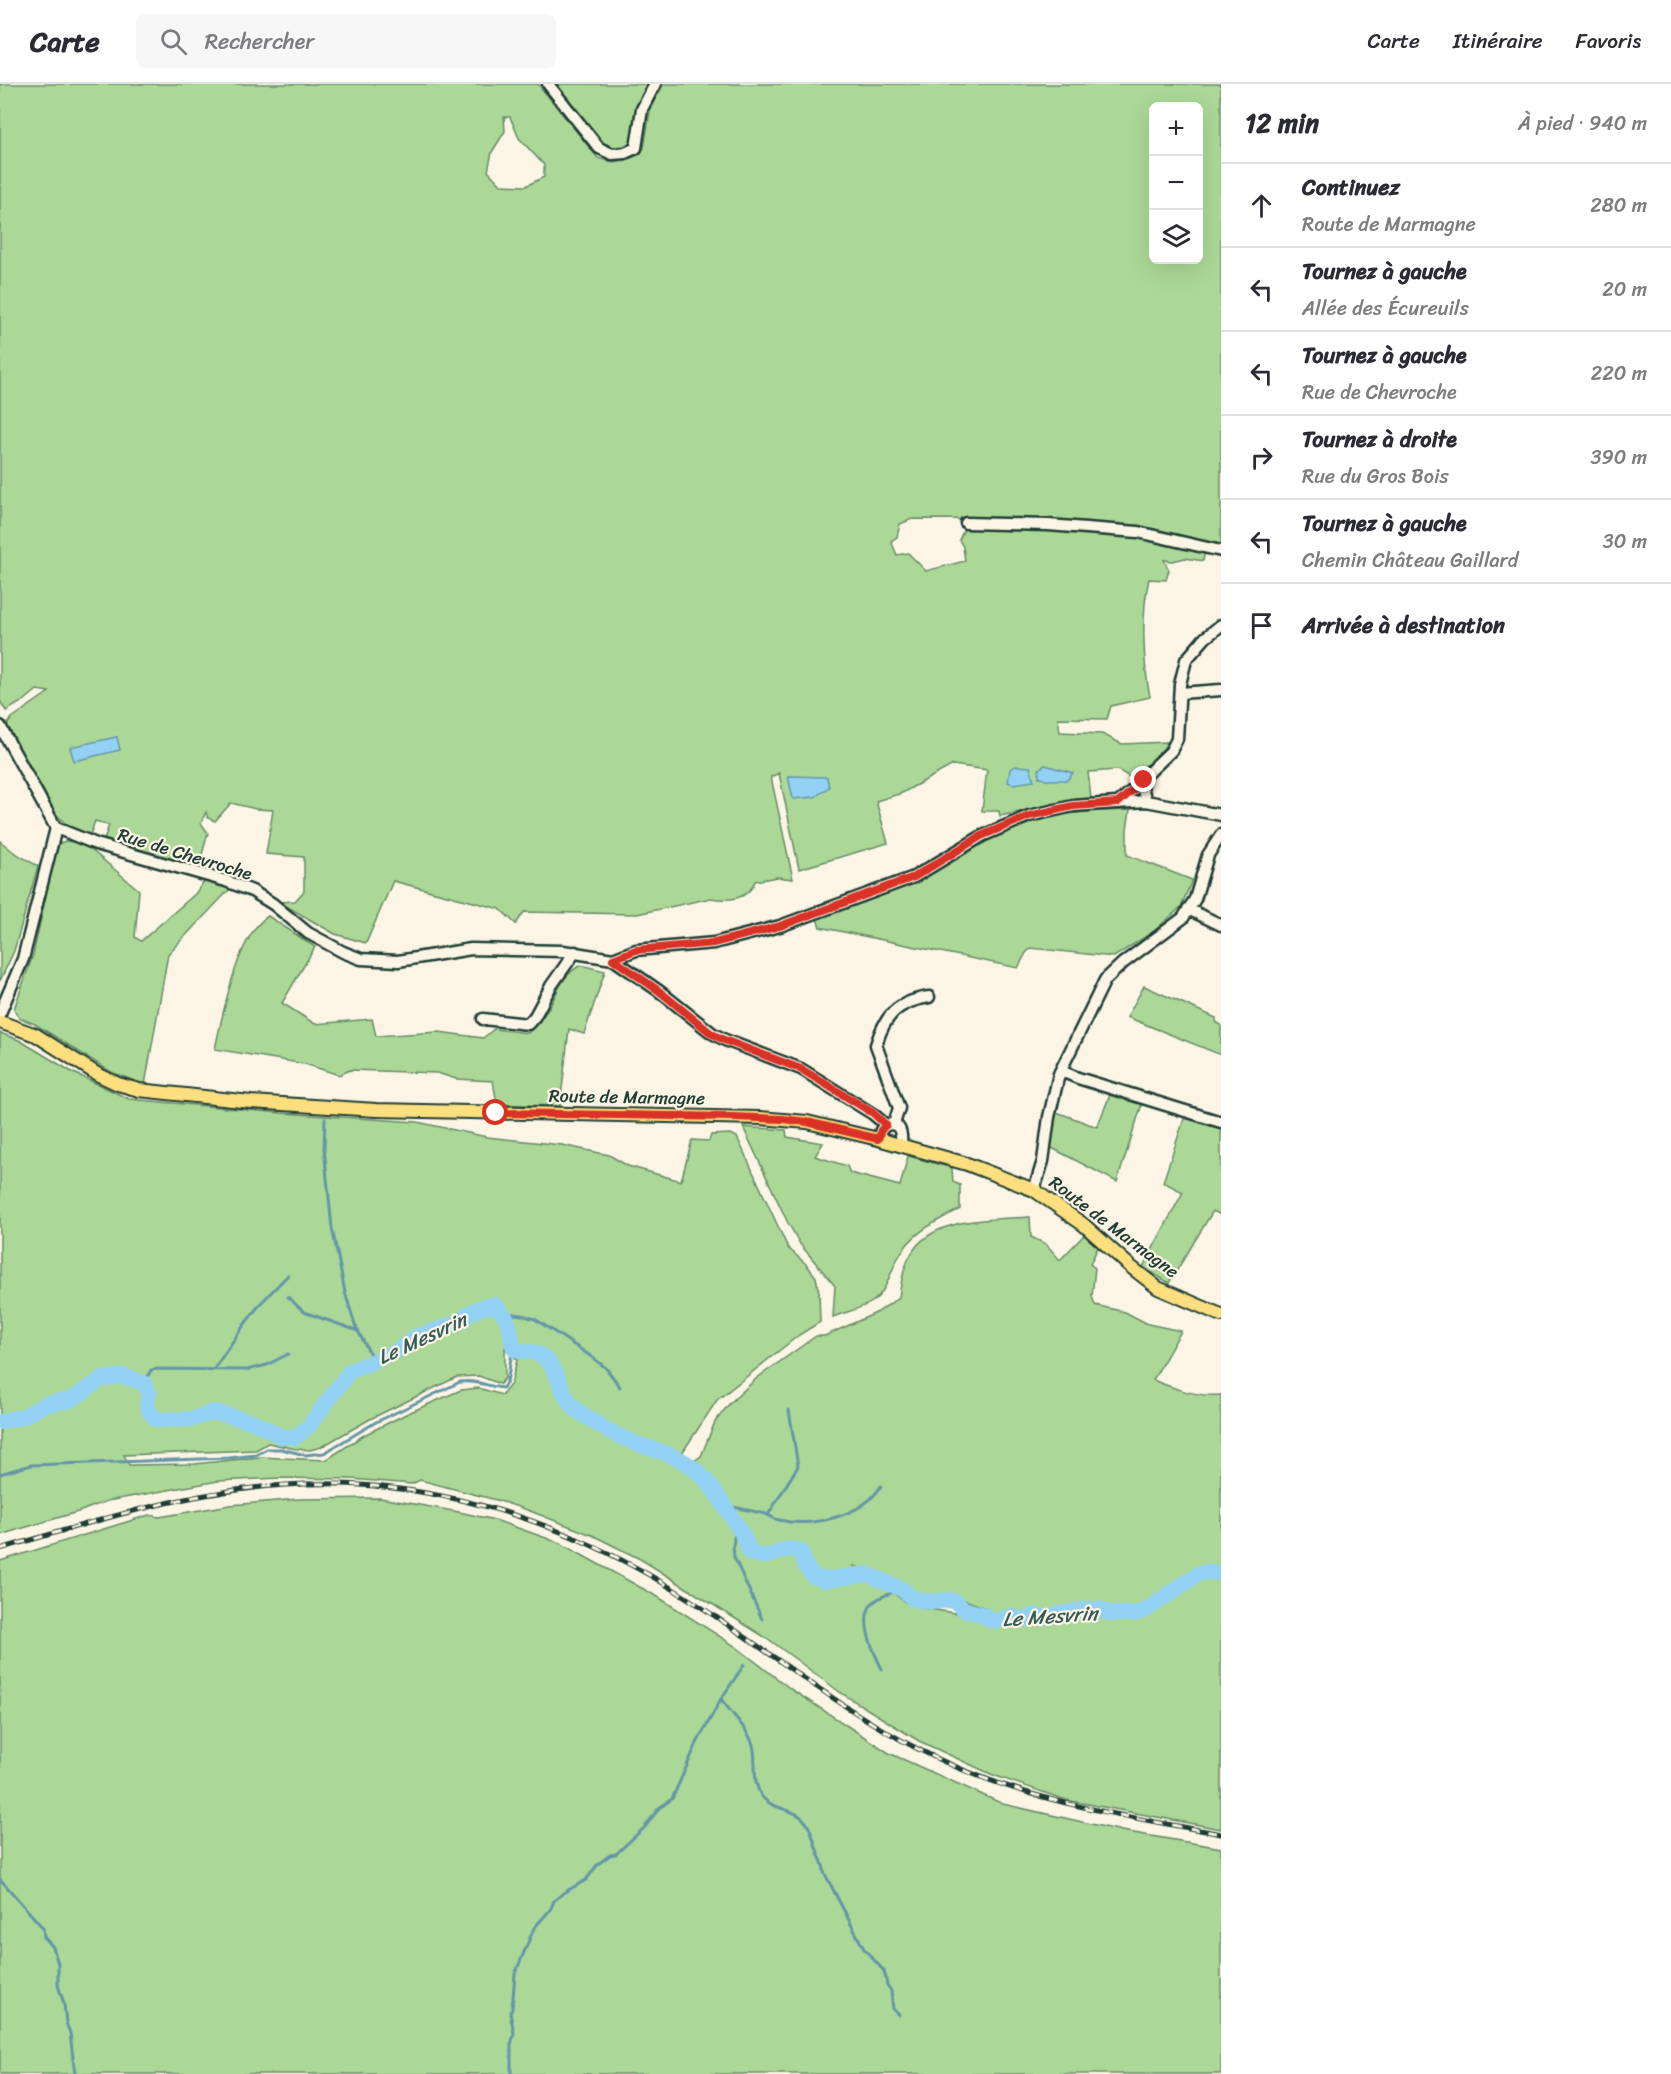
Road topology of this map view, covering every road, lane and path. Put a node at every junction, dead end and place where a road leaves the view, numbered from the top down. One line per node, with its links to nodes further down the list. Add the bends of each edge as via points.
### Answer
1 (548, 84): 2 (street, via 598,148 612,154 636,148 642,109)
2 (655, 84)
3 (966, 523): 4 (street, via 1138,532)
4 (1221, 551)
5 (1221, 625): 7 (street, via 1186,660)
6 (1221, 690): 7 (street)
7 (1180, 693): 9 (street, via 1177,739)
8 (0, 726): 13 (street)
9 (1144, 780): 10 (street); 11 (street)
10 (1146, 801): 11 (street); 12 (street)
11 (1118, 803): 18 (street, via 1073,806 1029,816 981,836 914,877 780,926 714,943 636,950)
12 (1221, 815)
13 (56, 828): 17 (street, Rue de Chevroche, via 105,847 252,891 308,933 361,959 398,961 471,949); 20 (street, via 23,959)
14 (1221, 835): 15 (street, via 1208,855 1195,899)
15 (1188, 909): 16 (street); 23 (street, via 1183,918 1105,980)
16 (1221, 926)
17 (575, 952): 18 (street, Rue de Chevroche); 21 (street, via 528,1024)
18 (613, 959): 25 (street, Rue de Chevroche, via 712,1034 801,1069)
19 (929, 997): 25 (street, via 913,999 898,1007 888,1017 876,1045 899,1108)
20 (0, 1013)
21 (483, 1019)
22 (0, 1022): 26 (main road, Route de Marmagne, via 36,1035 97,1074 139,1090 376,1110 783,1119)
23 (1061, 1071): 24 (street); 28 (street)
24 (1221, 1122)
25 (890, 1124): 26 (street, via 881,1130); 27 (street, via 902,1133)
26 (878, 1139): 27 (main road, Route de Marmagne)
27 (901, 1146): 28 (main road, Route de Marmagne, via 967,1164)
28 (1034, 1190): 29 (main road, Route de Marmagne, via 1084,1225 1158,1288)
29 (1221, 1315)

